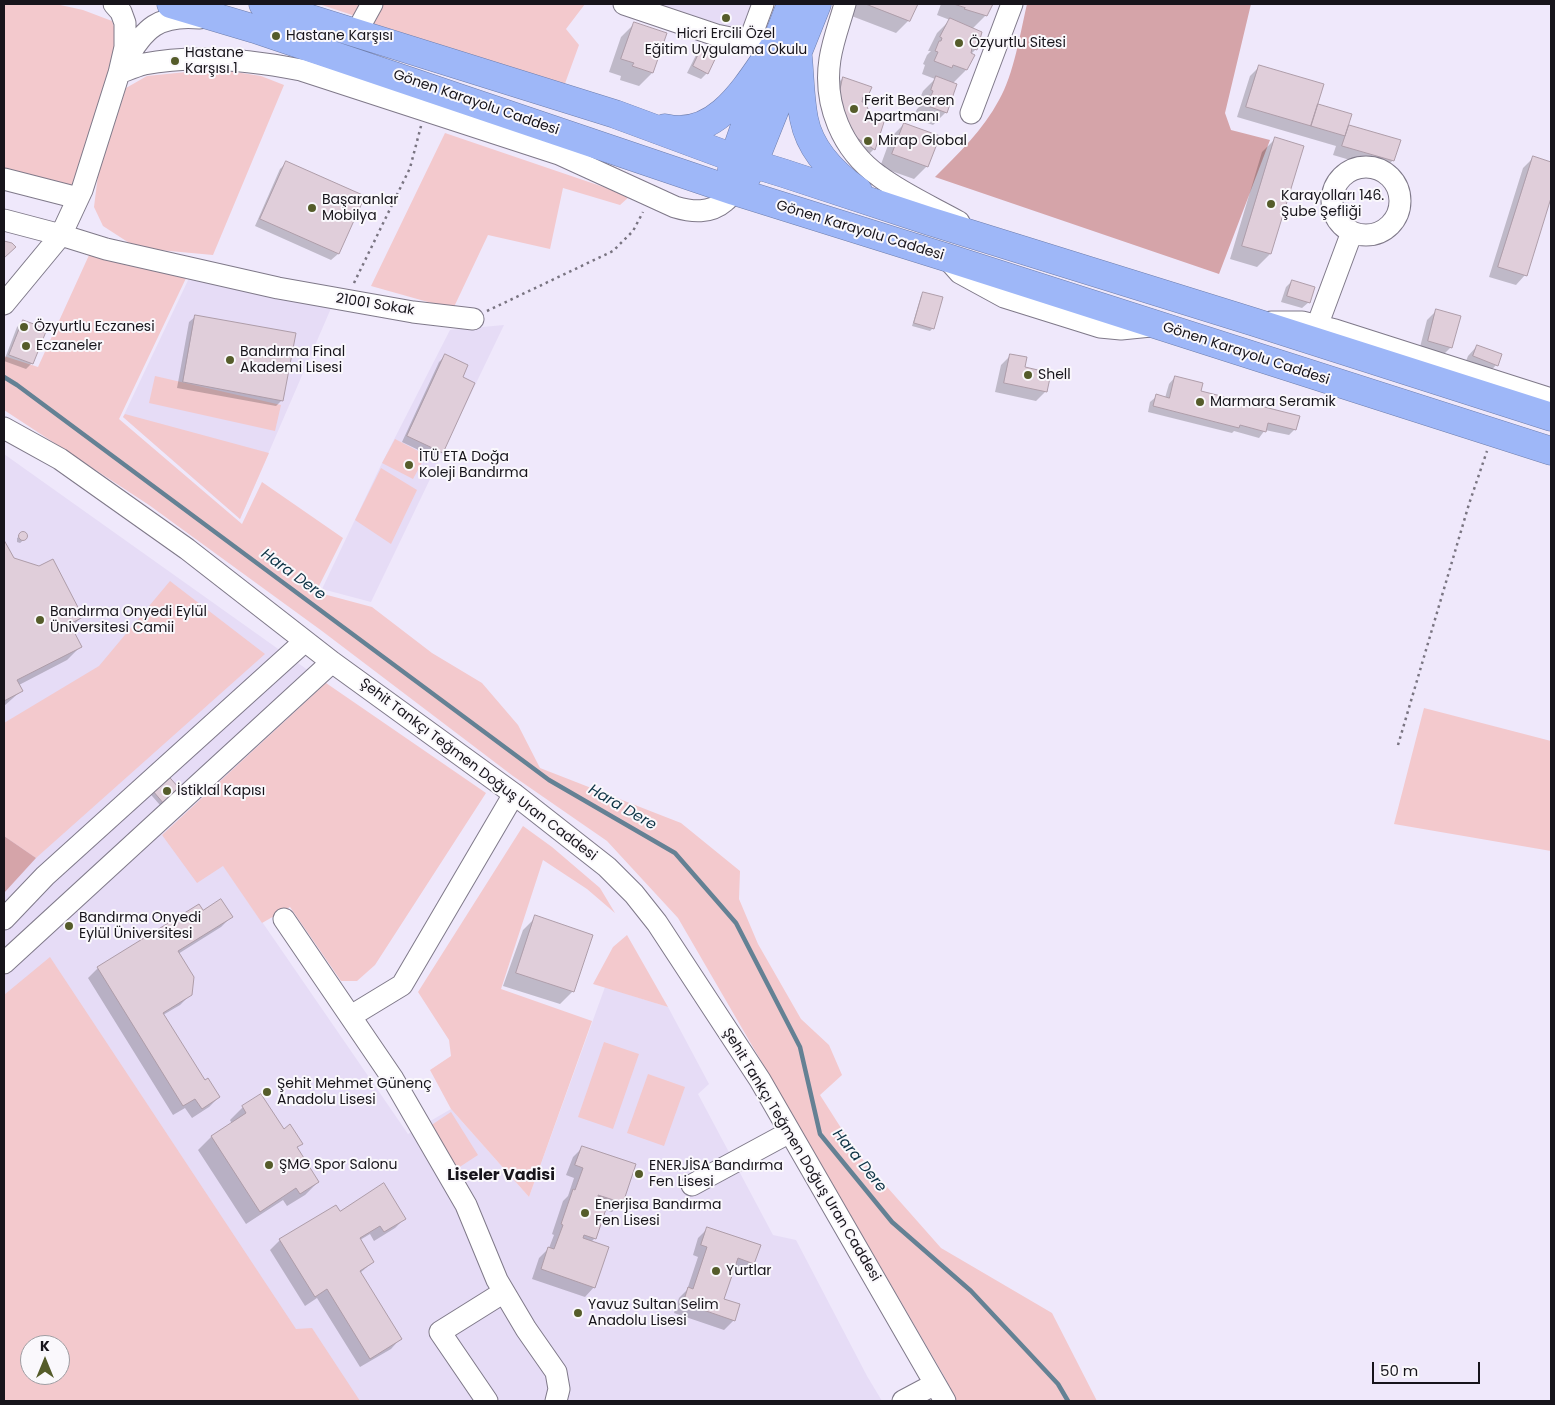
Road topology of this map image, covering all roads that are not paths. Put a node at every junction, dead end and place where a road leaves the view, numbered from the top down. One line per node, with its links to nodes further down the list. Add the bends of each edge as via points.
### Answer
1 (114, 4): 13 (street, via 125,23 125,47)
2 (171, 4): 10 (highway, Gönen Karayolu Caddesi)
3 (372, 4): 11 (street)
4 (624, 4): 12 (street, via 709,33)
5 (763, 4): 12 (street)
6 (791, 4): 12 (highway)
7 (817, 4): 12 (highway)
8 (845, 4): 25 (street, via 830,59 829,89 836,119 849,145 878,176)
9 (1012, 4): 14 (street)
10 (259, 16): 11 (highway, Gönen Karayolu Caddesi); 13 (street, via 187,17 158,22 137,42); 18 (highway, Gönen Karayolu Caddesi)
11 (356, 33): 15 (highway, Gönen Karayolu Caddesi)
12 (774, 47): 15 (highway, via 734,103 694,129 676,130); 16 (highway); 20 (highway, via 810,138 828,166 863,194)
13 (119, 73): 18 (street, via 143,64 221,60 301,70 559,154 675,208 691,212 716,207); 19 (street)
14 (971, 113)
15 (615, 114): 16 (highway, Gönen Karayolu Caddesi)
16 (744, 161): 18 (highway, via 746,180); 20 (highway, Gönen Karayolu Caddesi)
17 (4, 179): 19 (street)
18 (734, 191): 22 (street, via 759,178 778,179); 33 (highway, Gönen Karayolu Caddesi)
19 (78, 198): 24 (street)
20 (890, 208): 22 (highway, Gönen Karayolu Caddesi)
21 (4, 220): 24 (street, 21001 Sokak)
22 (929, 222): 25 (highway, Gönen Karayolu Caddesi)
23 (1352, 232): 29 (street)
24 (61, 234): 26 (street); 27 (street, 21001 Sokak, via 115,251 278,288 413,312)
25 (996, 242): 28 (highway, Gönen Karayolu Caddesi)
26 (4, 304)
27 (473, 319)
28 (1254, 322): 29 (street, via 1302,322); 31 (highway, Gönen Karayolu Caddesi)
29 (1317, 326): 30 (street)
30 (1551, 399)
31 (1551, 417)
32 (4, 428): 34 (street, Şehit Tankçı Teğmen Doğuş Uran Caddesi, via 68,465 187,549)
33 (1551, 451)
34 (305, 641): 35 (street, Şehit Tankçı Teğmen Doğuş Uran Caddesi); 37 (street, via 46,876)
35 (332, 662): 36 (street, Şehit Tankçı Teğmen Doğuş Uran Caddesi); 39 (street)
36 (514, 794): 40 (street, via 402,985); 41 (street, Şehit Tankçı Teğmen Doğuş Uran Caddesi, via 607,867 634,894 657,923 760,1080)
37 (4, 919)
38 (284, 919): 40 (street)
39 (4, 963)
40 (351, 1016): 43 (street, via 394,1079 466,1205)
41 (790, 1132): 42 (street); 44 (street, Şehit Tankçı Teğmen Doğuş Uran Caddesi)
42 (692, 1185)
43 (504, 1292): 45 (street, via 440,1332); 46 (street, via 556,1372 559,1389)
44 (940, 1393): 47 (street)
45 (487, 1401)
46 (556, 1401)
47 (903, 1401)

